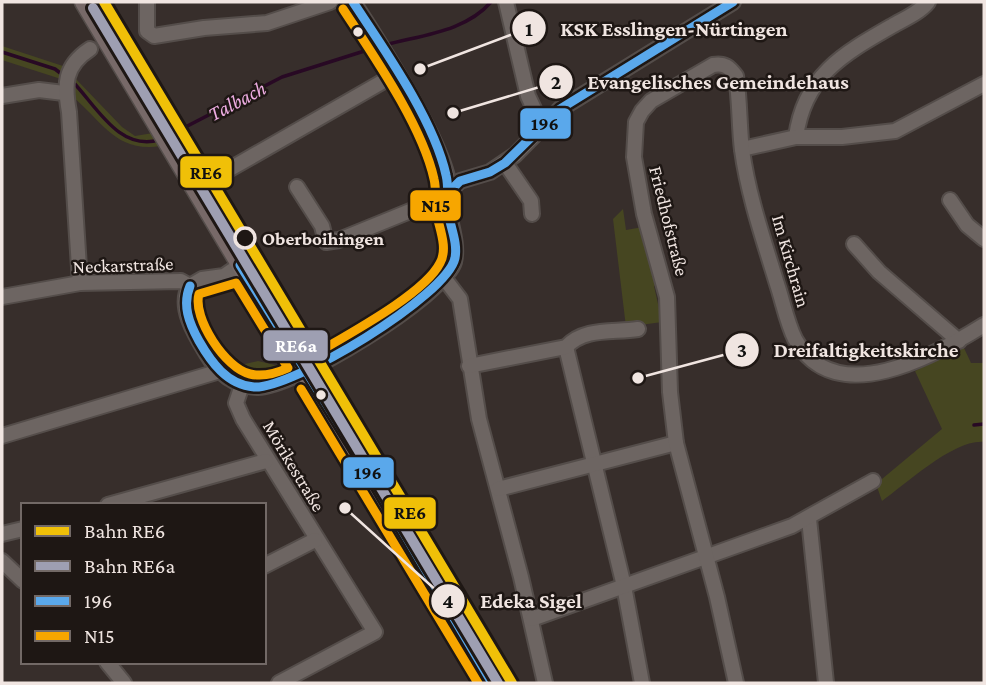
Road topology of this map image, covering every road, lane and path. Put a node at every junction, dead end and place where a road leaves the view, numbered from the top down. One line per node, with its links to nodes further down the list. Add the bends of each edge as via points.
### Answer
1 (84, 2): 25 (main road)
2 (147, 2): 3 (street, via 148,34 154,36 267,23)
3 (330, 2)
4 (353, 2): 10 (street)
5 (506, 2): 14 (street, via 528,96)
6 (733, 2): 14 (street, via 560,110)
7 (928, 2): 15 (street, via 856,46 822,75 809,91)
8 (90, 49): 11 (street, via 77,59)
9 (729, 67): 16 (street, Im Kirchrain, via 739,93); 38 (street, Friedhofstraße, via 722,64 699,72 651,101 636,122 635,166 667,297)
10 (396, 74): 18 (street); 20 (street, via 431,140)
11 (67, 82): 13 (street); 27 (street)
12 (984, 84): 15 (street, via 895,131)
13 (2, 96)
14 (542, 126): 17 (street)
15 (796, 137): 16 (street)
16 (741, 149): 32 (street, Im Kirchrain, via 789,324 807,355 834,371 874,374 909,365)
17 (505, 163): 20 (street, via 460,181); 22 (street, via 531,201)
18 (230, 169)
19 (297, 187): 20 (street, via 321,224 326,242)
20 (450, 191): 26 (street, via 447,202 454,260)
21 (950, 200): 23 (street, via 967,225)
22 (533, 214)
23 (984, 239)
24 (854, 244): 32 (street, via 879,272)
25 (240, 265): 28 (street, Neckarstraße, via 224,276); 57 (main road, bridge)
26 (444, 278): 34 (street, via 460,299); 36 (street, via 378,328 300,376 271,386)
27 (80, 283): 28 (street, Neckarstraße, via 181,281); 29 (street, Neckarstraße)
28 (190, 286): 35 (street, via 185,297 188,318)
29 (2, 299)
30 (984, 326): 32 (street, Im Kirchrain)
31 (638, 330): 33 (street, via 602,331 573,339)
32 (959, 341)
33 (566, 347): 34 (street); 40 (street)
34 (469, 366): 42 (street)
35 (220, 371): 36 (street); 37 (street)
36 (242, 385): 39 (street, Mörikestraße, via 236,403)
37 (2, 436)
38 (676, 443): 40 (street); 48 (street, Friedhofstraße)
39 (266, 460): 43 (street); 47 (street, Mörikestraße)
40 (594, 465): 42 (street); 52 (street)
41 (873, 481): 44 (street)
42 (498, 489): 53 (street)
43 (115, 503)
44 (809, 519): 48 (street); 61 (street)
45 (21, 529): 46 (street)
46 (2, 534)
47 (315, 540): 50 (street); 56 (street, Mörikestraße, via 375,632)
48 (706, 558): 52 (street); 60 (street, Friedhofstraße)
49 (2, 561): 51 (street)
50 (266, 565)
51 (21, 579)
52 (624, 586): 53 (street); 59 (street)
53 (533, 625): 58 (street)
54 (109, 664): 55 (street)
55 (124, 683)
56 (279, 683)
57 (492, 683)
58 (545, 683)
59 (642, 683)
60 (736, 683)
61 (826, 683)

